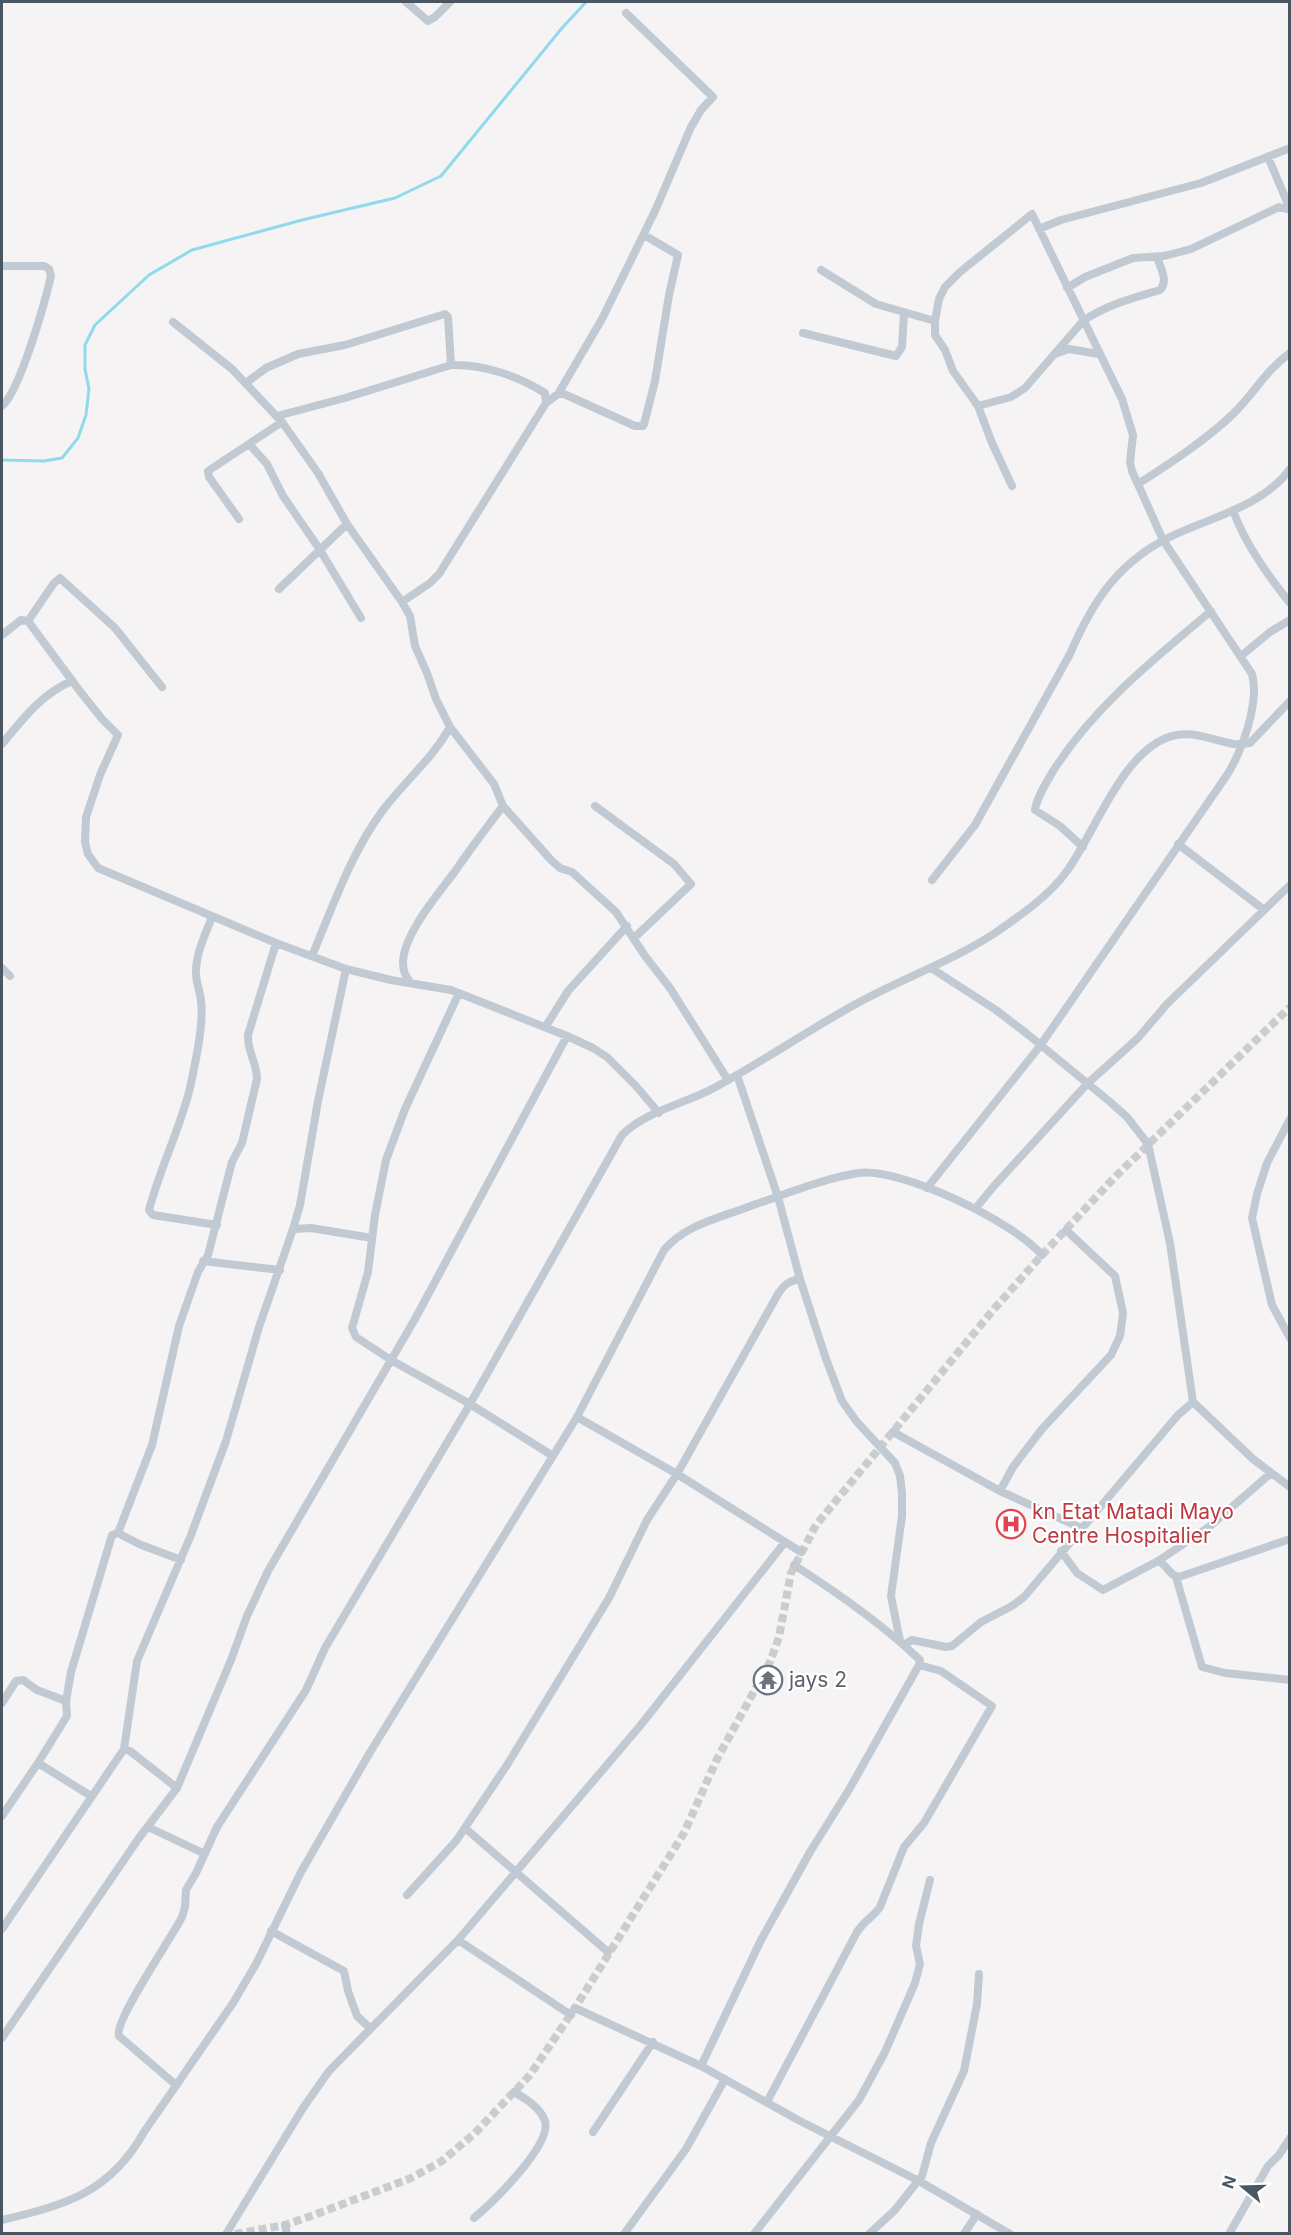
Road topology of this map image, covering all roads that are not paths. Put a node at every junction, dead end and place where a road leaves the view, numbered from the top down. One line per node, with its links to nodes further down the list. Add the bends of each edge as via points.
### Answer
1 (450, 2): 2 (street, via 428,21)
2 (409, 3)
3 (626, 13): 8 (street, via 713,97 691,128)
4 (1290, 148): 5 (street)
5 (1268, 157): 6 (street); 7 (street, via 1201,183)
6 (1289, 209): 9 (street, via 1279,207 1210,242)
7 (1039, 229): 12 (street); 14 (street, via 1032,214 960,272 942,292)
8 (644, 235): 23 (street, via 602,319); 23 (street, via 678,255 656,381 643,426)
9 (1157, 257): 12 (street, via 1133,258); 15 (street, via 1164,287 1107,307)
10 (2, 266): 25 (street, via 44,266 51,276 32,342)
11 (821, 270): 13 (street, via 876,304)
12 (1067, 288): 15 (street)
13 (904, 314): 14 (street); 17 (street, via 902,347 896,356)
14 (935, 321): 26 (street, via 935,335)
15 (1083, 321): 19 (street); 20 (street)
16 (173, 322): 22 (street)
17 (803, 333)
18 (1290, 353): 30 (street, via 1274,364 1254,392 1220,427)
19 (1054, 354): 20 (street, via 1069,350); 26 (street, via 1011,398)
20 (1099, 354): 30 (street, via 1130,424 1134,445 1130,462)
21 (450, 364): 22 (street, via 445,314 345,345 298,354 266,368); 24 (street, via 518,377 545,393); 27 (street)
22 (246, 383): 27 (street)
23 (558, 394): 24 (street)
24 (546, 403): 38 (street, via 438,574)
25 (2, 406)
26 (978, 406): 31 (street)
27 (280, 419): 28 (street); 34 (street)
28 (250, 445): 33 (street, via 208,471); 36 (street, via 267,464 283,496)
29 (1290, 469): 32 (street, via 1268,491)
30 (1138, 484): 35 (street)
31 (1012, 486)
32 (1233, 510): 35 (street); 39 (street)
33 (239, 519)
34 (347, 524): 36 (street); 38 (street)
35 (1163, 540): 40 (street); 57 (street, via 1134,560 1098,598 990,800)
36 (320, 550): 37 (street); 41 (street)
37 (279, 589)
38 (402, 602): 50 (street, via 410,616 415,646)
39 (1290, 603)
40 (1210, 611): 45 (street); 56 (street, via 1116,693 1074,740 1050,778 1035,810)
41 (361, 618)
42 (28, 621): 44 (street, via 21,620); 46 (street); 47 (street, via 60,578 115,628)
43 (1290, 621): 45 (street)
44 (2, 635)
45 (1241, 656): 52 (street, via 1252,674 1255,693)
46 (72, 681): 51 (street, via 43,698); 60 (street, via 118,737 86,817 88,854 108,874)
47 (162, 687)
48 (1290, 701): 49 (street)
49 (1286, 710): 52 (street, via 1250,743)
50 (450, 727): 53 (street, via 494,784); 64 (street, via 367,834)
51 (2, 744)
52 (1241, 745): 55 (street, via 1230,770); 56 (street, via 1188,734 1169,737 1151,746 1128,770)
53 (503, 806): 61 (street, via 551,860 572,872); 69 (street, via 433,898 408,943 404,975)
54 (595, 806): 62 (street, via 674,864 691,884)
55 (1178, 844): 59 (street); 73 (street)
56 (1083, 847): 66 (street, via 1049,891 1023,912 995,933)
57 (932, 880)
58 (1290, 885): 59 (street)
59 (1263, 909): 76 (street, via 1138,1038)
60 (212, 917): 63 (street); 82 (street, via 196,968 201,1001 190,1088 149,1210 153,1215)
61 (627, 926): 62 (street); 71 (street, via 568,991)
62 (634, 938): 75 (street)
63 (276, 943): 64 (street); 82 (street, via 248,1035 249,1051 257,1069 255,1087)
64 (312, 956): 67 (street)
65 (2, 968): 68 (street)
66 (931, 968): 73 (street, via 996,1010); 74 (street, via 855,1004)
67 (346, 969): 69 (street); 83 (street)
68 (10, 976)
69 (411, 983): 70 (street)
70 (459, 993): 71 (street); 85 (street, via 394,1137 381,1181)
71 (546, 1026): 72 (street)
72 (567, 1036): 77 (street, via 607,1057); 91 (street)
73 (1040, 1046): 76 (street); 79 (street)
74 (737, 1075): 75 (street); 80 (street)
75 (728, 1080): 77 (street)
76 (1087, 1084): 81 (street); 92 (street, via 1126,1117 1149,1144 1170,1243)
77 (659, 1113): 93 (street, via 628,1130 614,1146)
78 (1290, 1119): 90 (street, via 1267,1163 1252,1218 1272,1305)
79 (927, 1188): 80 (street, via 895,1176 858,1173); 81 (street)
80 (778, 1197): 89 (street); 94 (street, via 687,1230 670,1242)
81 (975, 1209): 86 (street, via 1023,1237)
82 (217, 1225): 87 (street)
83 (293, 1229): 85 (street, via 311,1228); 88 (street)
84 (1066, 1230): 100 (street, via 1115,1276 1123,1313 1120,1336 1111,1355 1042,1429)
85 (372, 1238): 91 (street, via 368,1272 352,1328 356,1337)
86 (1042, 1255)
87 (203, 1262): 88 (street); 102 (street, via 179,1326 152,1445)
88 (280, 1270): 107 (street, via 226,1441)
89 (800, 1279): 98 (street, via 784,1284); 111 (street, via 842,1401 896,1463 900,1476 902,1516 891,1596)
90 (1290, 1338)
91 (391, 1360): 93 (street); 118 (street, via 264,1579)
92 (1193, 1402): 97 (street); 101 (street)
93 (470, 1404): 96 (street); 123 (street, via 331,1638 306,1690 217,1827)
94 (578, 1417): 96 (street); 98 (street)
95 (893, 1432): 100 (street)
96 (553, 1456): 128 (street, via 369,1754)
97 (1271, 1473): 99 (street); 108 (street, via 1209,1527)
98 (677, 1474): 104 (street); 122 (street, via 647,1520 597,1618)
99 (1290, 1487)
100 (1000, 1491): 101 (street)
101 (1081, 1528): 105 (street)
102 (118, 1533): 107 (street); 114 (street, via 112,1535 99,1572)
103 (1290, 1539): 110 (street)
104 (785, 1542): 106 (street); 124 (street, via 640,1726)
105 (1061, 1551): 108 (street, via 1077,1573 1103,1590); 111 (street, via 1024,1597 981,1622 952,1646 912,1640)
106 (801, 1552)
107 (181, 1560): 116 (street, via 137,1661)
108 (1158, 1561): 110 (street)
109 (794, 1565): 111 (street)
110 (1176, 1577): 113 (street, via 1202,1667)
111 (902, 1643): 112 (street, via 920,1660)
112 (919, 1665): 135 (street, via 761,1940); 139 (street, via 941,1671 992,1706 924,1823 904,1847 880,1907 857,1932)
113 (1290, 1680)
114 (66, 1701): 115 (street, via 19,1680); 117 (street, via 67,1716)
115 (2, 1703)
116 (124, 1749): 118 (street); 119 (street)
117 (39, 1763): 119 (street); 120 (street)
118 (177, 1788): 121 (street)
119 (91, 1796): 127 (street)
120 (2, 1816)
121 (148, 1827): 123 (street); 133 (street)
122 (465, 1828): 124 (street); 126 (street)
123 (205, 1854): 137 (street, via 186,1890 179,1923 118,2031 121,2038)
124 (514, 1872): 129 (street); 130 (street)
125 (930, 1880): 141 (street, via 918,1930 920,1964 915,1983 859,2100)
126 (407, 1895)
127 (2, 1929)
128 (272, 1931): 132 (street, via 344,1971 357,2016); 137 (street, via 233,2003)
129 (458, 1940): 132 (street); 134 (street, via 573,2011)
130 (608, 1952)
131 (979, 1974): 143 (street, via 964,2071 933,2137)
132 (370, 2028): 148 (street, via 319,2085)
133 (3, 2038)
134 (653, 2042): 135 (street); 140 (street)
135 (701, 2066): 136 (street)
136 (724, 2079): 139 (street); 150 (street, via 686,2149)
137 (176, 2085): 146 (street, via 117,2171 68,2202)
138 (514, 2092): 145 (street, via 538,2109 545,2121 544,2133 522,2169)
139 (767, 2102): 141 (street)
140 (593, 2132)
141 (831, 2137): 143 (street); 151 (street)
142 (1290, 2138): 155 (street)
143 (919, 2181): 144 (street); 152 (street)
144 (977, 2214): 153 (street); 154 (street)
145 (474, 2218)
146 (2, 2220)
147 (285, 2225): 149 (street)
148 (226, 2234)
149 (287, 2234)
150 (624, 2234)
151 (754, 2234)
152 (869, 2234)
153 (964, 2234)
154 (1010, 2234)
155 (1229, 2234)

